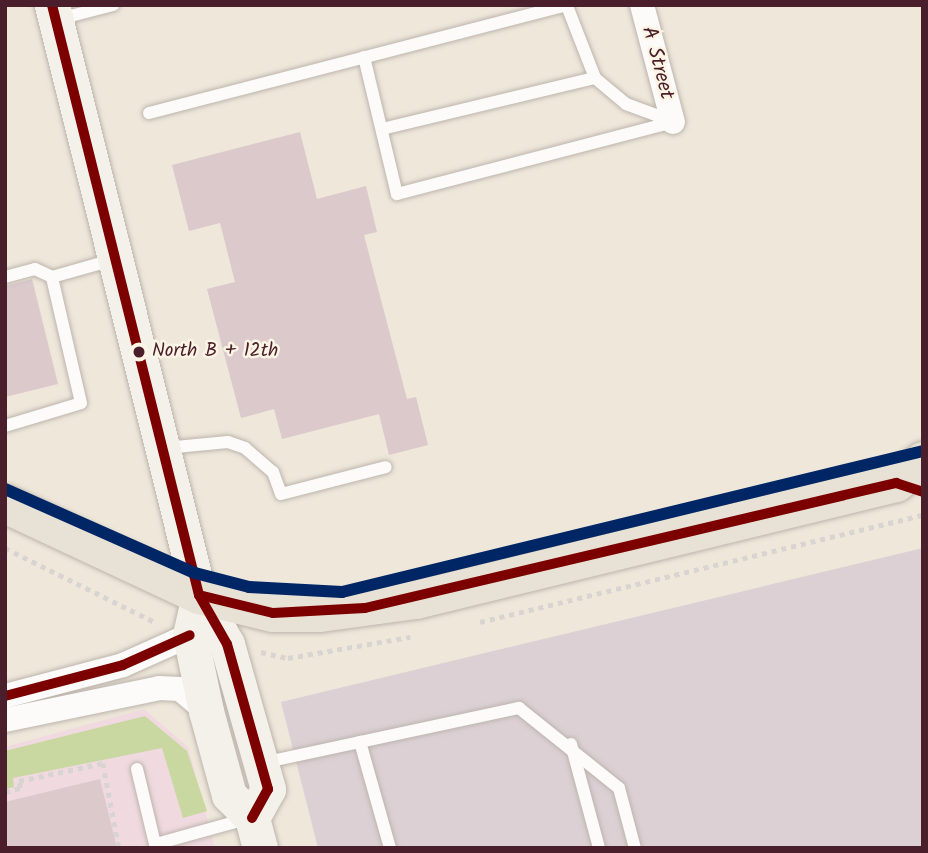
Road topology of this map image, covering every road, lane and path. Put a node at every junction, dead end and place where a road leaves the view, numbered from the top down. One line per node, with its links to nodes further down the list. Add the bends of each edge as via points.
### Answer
1 (113, 5): 4 (lane)
2 (642, 5): 8 (street, A Street)
3 (567, 6): 5 (lane); 6 (lane)
4 (53, 12): 10 (street)
5 (363, 57): 7 (lane); 9 (lane)
6 (594, 78): 8 (lane, via 626,104); 9 (lane)
7 (149, 113)
8 (673, 122): 9 (lane, via 397,194)
9 (382, 129)
10 (116, 259): 12 (lane); 14 (street)
11 (5, 277): 12 (lane, via 35,269)
12 (51, 277): 13 (lane, via 81,403)
13 (5, 426)
14 (163, 448): 15 (lane, via 228,442 245,447 273,472 281,494); 18 (street)
15 (386, 467)
16 (914, 479): 18 (main road, via 365,608 273,612)
17 (5, 504): 18 (main road)
18 (200, 595): 19 (street); 25 (street, via 227,644)
19 (190, 635): 20 (street, via 123,665); 21 (street)
20 (5, 696)
21 (206, 711): 22 (street, via 180,689 159,688); 28 (street, via 229,795)
22 (5, 720)
23 (360, 742): 24 (lane, via 519,708); 25 (lane); 31 (lane)
24 (571, 743): 32 (lane); 33 (lane, via 619,788)
25 (261, 764): 28 (street, via 268,789)
26 (137, 769): 29 (lane)
27 (5, 792): 30 (path, via 20,788 19,781 103,763)
28 (256, 833): 29 (lane)
29 (156, 846)
30 (119, 848)
31 (390, 848)
32 (600, 848)
33 (635, 848)

